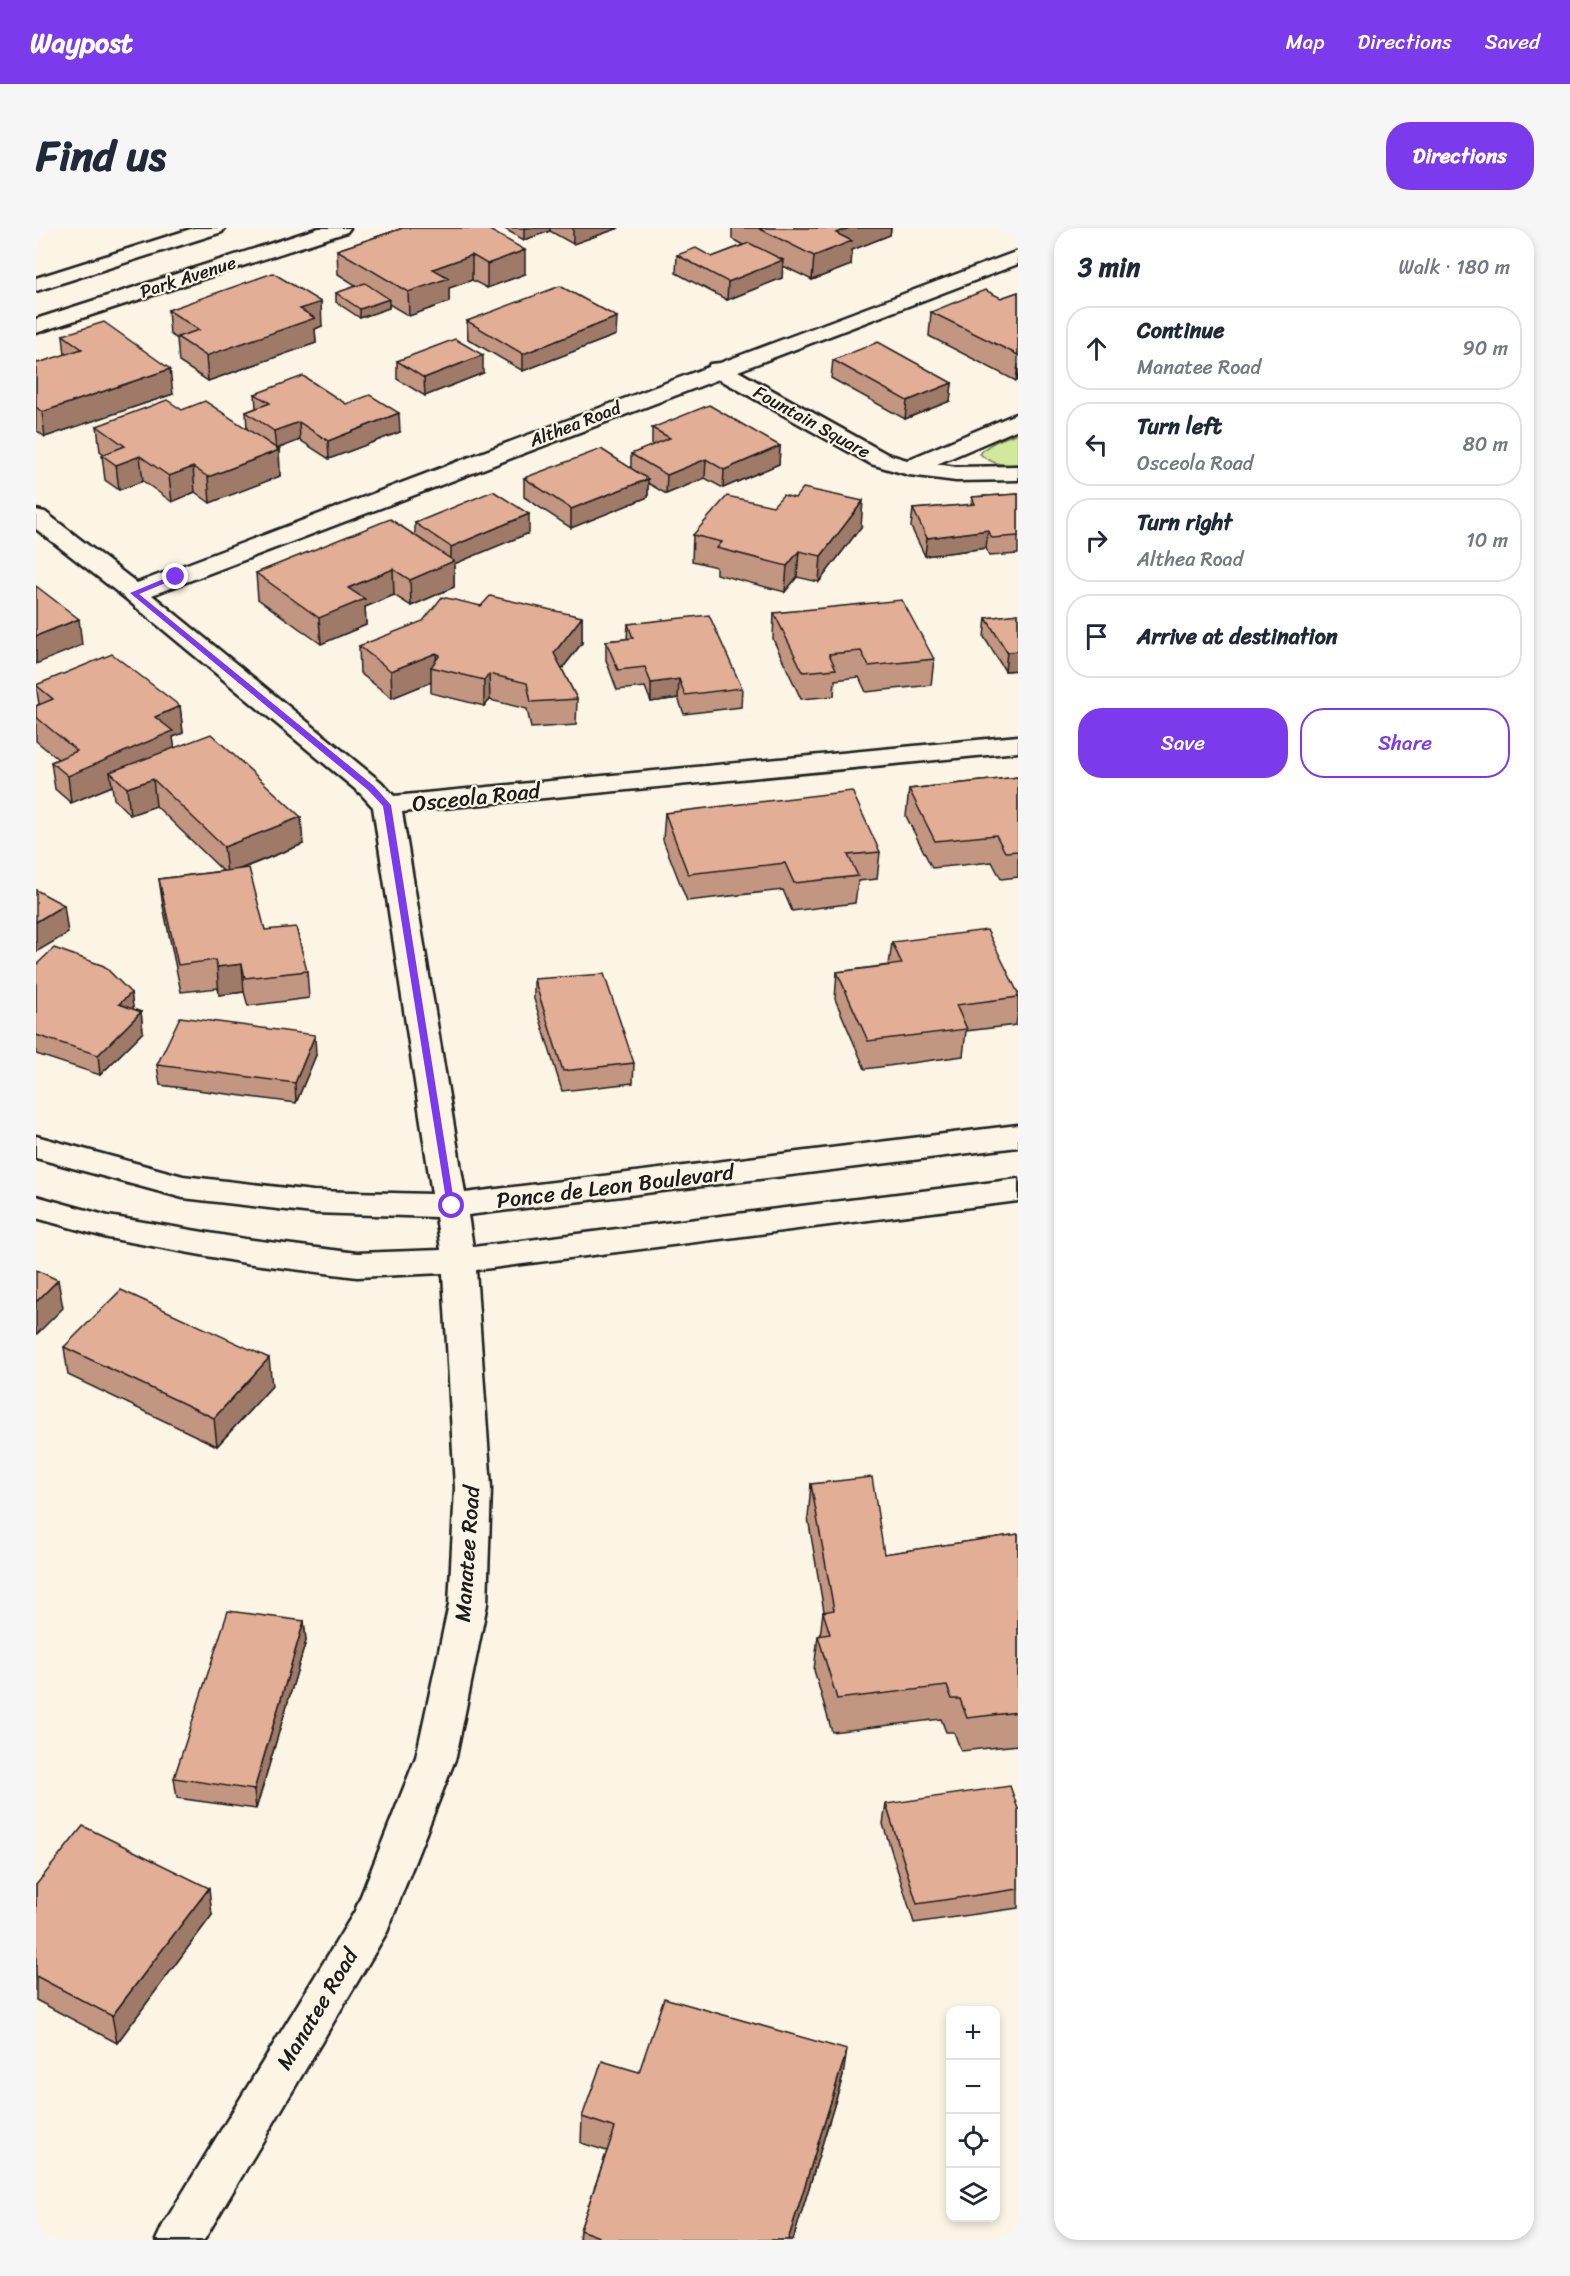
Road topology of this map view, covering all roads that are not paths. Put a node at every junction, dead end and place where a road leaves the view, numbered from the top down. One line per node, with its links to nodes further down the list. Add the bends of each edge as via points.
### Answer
1 (215, 228): 4 (street, Park Avenue)
2 (340, 228): 5 (street, Park Avenue)
3 (1018, 257): 6 (street, Althea Road)
4 (36, 285)
5 (36, 326)
6 (718, 369): 8 (street, Fountain Square, via 879,459); 11 (street, Althea Road)
7 (1018, 420): 8 (street)
8 (909, 468): 9 (street, Fountain Square, via 956,474)
9 (1018, 473)
10 (40, 525): 11 (street, Osceola Road)
11 (134, 593): 13 (street, Osceola Road)
12 (1018, 744): 13 (street, Osceola Road)
13 (387, 805): 17 (street, Manatee Road)
14 (1018, 1136): 17 (street, Ponce de Leon Boulevard)
15 (36, 1147): 17 (street, Ponce de Leon Boulevard, via 183,1187 313,1202)
16 (1018, 1190): 19 (street)
17 (452, 1206): 19 (street, Manatee Road)
18 (36, 1207): 19 (street, via 108,1227 245,1251 357,1265)
19 (459, 1261): 20 (street, Manatee Road, via 473,1488 469,1592 436,1757 372,1919)
20 (179, 2240)

